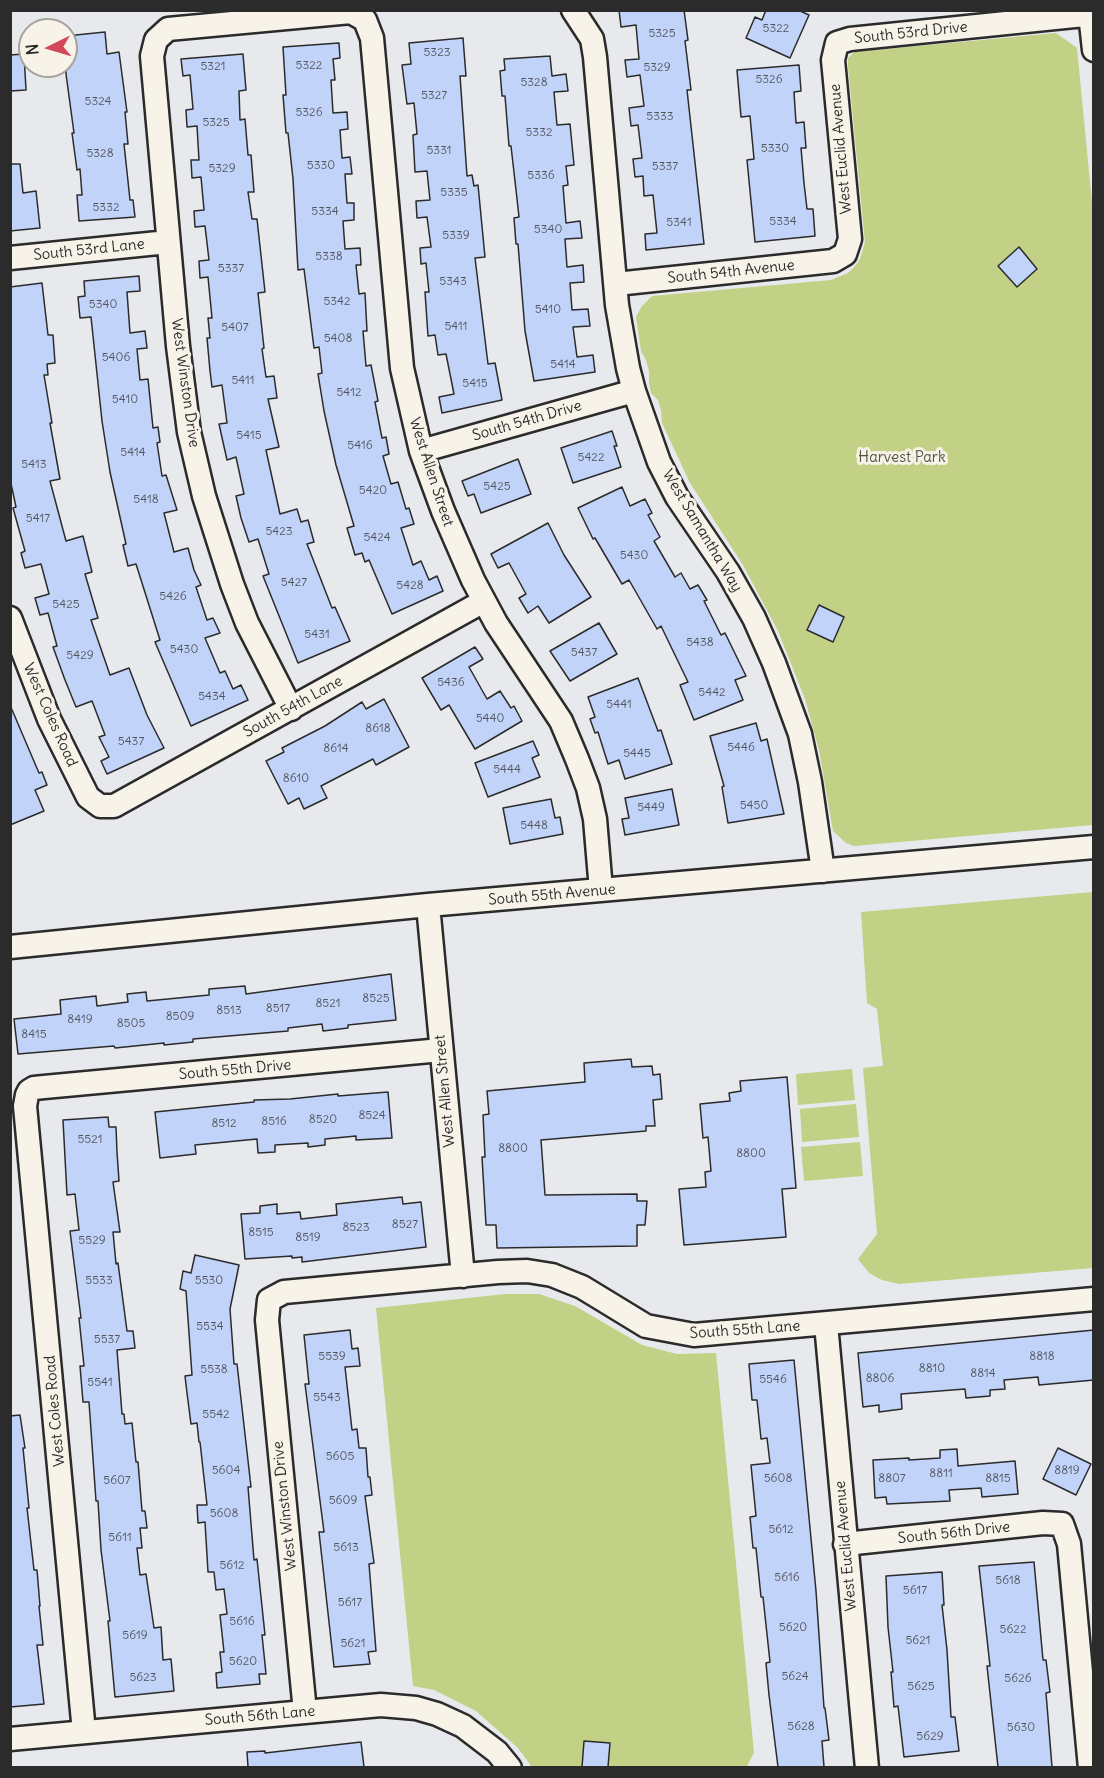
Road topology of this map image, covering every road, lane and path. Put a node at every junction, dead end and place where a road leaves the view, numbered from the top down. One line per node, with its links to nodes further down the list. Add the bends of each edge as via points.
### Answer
1 (573, 10): 9 (street, West Samantha Way, via 592,39 595,57)
2 (1092, 14): 4 (street, South 53rd Drive); 5 (street)
3 (364, 20): 6 (street, West Winston Drive, via 351,12 168,29 156,40 152,56); 11 (street, West Allen Street, via 372,38 402,368)
4 (837, 43): 7 (street, West Euclid Avenue, via 833,60 849,239)
5 (1094, 50)
6 (168, 242): 8 (street, South 53rd Lane); 14 (street, West Winston Drive, via 189,432 204,496 247,623)
7 (845, 254): 9 (street, South 54th Avenue, via 833,261)
8 (10, 258)
9 (615, 284): 10 (street, West Samantha Way)
10 (633, 391): 11 (street, South 54th Drive); 17 (street, West Samantha Way, via 659,462 677,497 728,572 774,663 800,734)
11 (421, 451): 12 (street, West Allen Street, via 455,542)
12 (483, 601): 14 (street, South 54th Lane); 18 (street, West Allen Street, via 561,721 577,759 595,819)
13 (10, 618): 15 (street, West Coles Road, via 66,756 88,796)
14 (291, 709): 15 (street, South 54th Lane, via 114,806)
15 (100, 806)
16 (1094, 847): 17 (street, South 55th Avenue)
17 (823, 871): 18 (street, South 55th Avenue)
18 (602, 890): 19 (street, South 55th Avenue)
19 (428, 906): 20 (street, South 55th Avenue); 21 (street, West Allen Street)
20 (10, 947)
21 (441, 1050): 22 (street, South 55th Drive); 23 (street, West Allen Street)
22 (29, 1091): 29 (street, West Coles Road, via 25,1106)
23 (463, 1275): 25 (street, South 55th Lane, via 284,1292); 26 (street, South 55th Lane, via 527,1271 552,1275 582,1287 646,1326 686,1334)
24 (1094, 1299): 26 (street, South 55th Lane)
25 (269, 1300): 28 (street, West Winston Drive, via 267,1320)
26 (826, 1324): 27 (street, West Euclid Avenue)
27 (845, 1544): 31 (street, South 56th Drive, via 1062,1524 1069,1544); 33 (street, West Euclid Avenue)
28 (305, 1712): 29 (street, South 56th Lane); 32 (street, South 56th Lane, via 381,1705 416,1708 463,1726)
29 (84, 1732): 30 (street, South 56th Lane)
30 (10, 1739)
31 (1091, 1759)
32 (503, 1760)
33 (867, 1767)

